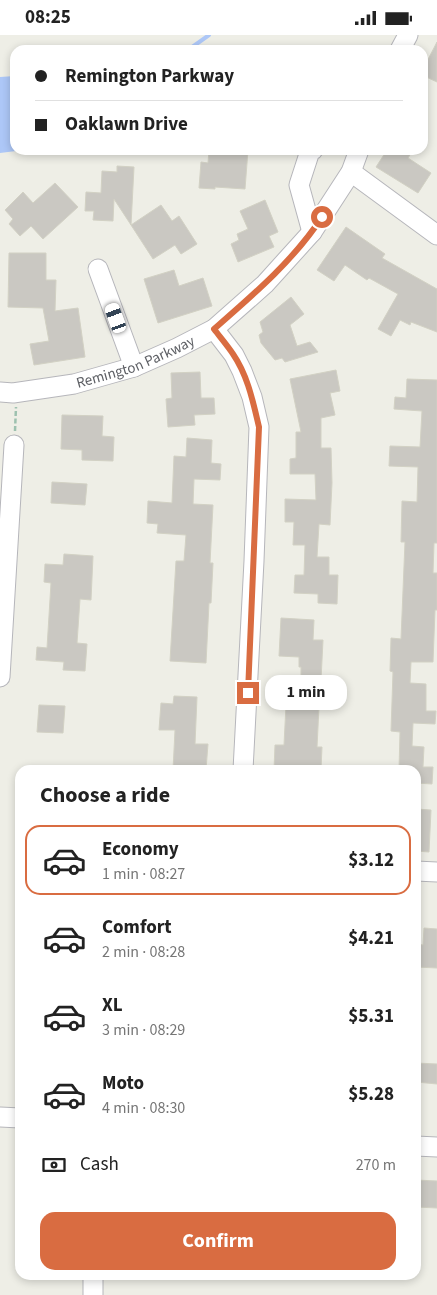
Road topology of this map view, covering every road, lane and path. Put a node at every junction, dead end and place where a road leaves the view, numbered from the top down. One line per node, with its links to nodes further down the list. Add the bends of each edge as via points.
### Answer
1 (309, 155): 4 (street, via 299,185)
2 (357, 155): 3 (street, Remington Parkway)
3 (351, 172): 4 (street, Remington Parkway); 5 (street)
4 (312, 232): 7 (street, Remington Parkway, via 264,284)
5 (437, 235)
6 (98, 269): 8 (street)
7 (214, 329): 8 (street, Remington Parkway); 12 (street, via 242,371 259,427)
8 (134, 367): 9 (street, Remington Parkway, via 74,384)
9 (8, 392): 10 (path)
10 (14, 445): 11 (street)
11 (0, 677)
12 (243, 765)
13 (421, 871): 14 (street)
14 (437, 872)
15 (0, 1117): 16 (street)
16 (15, 1118)
17 (421, 1146): 18 (street)
18 (437, 1147)
19 (94, 1280): 20 (street)
20 (93, 1295)

